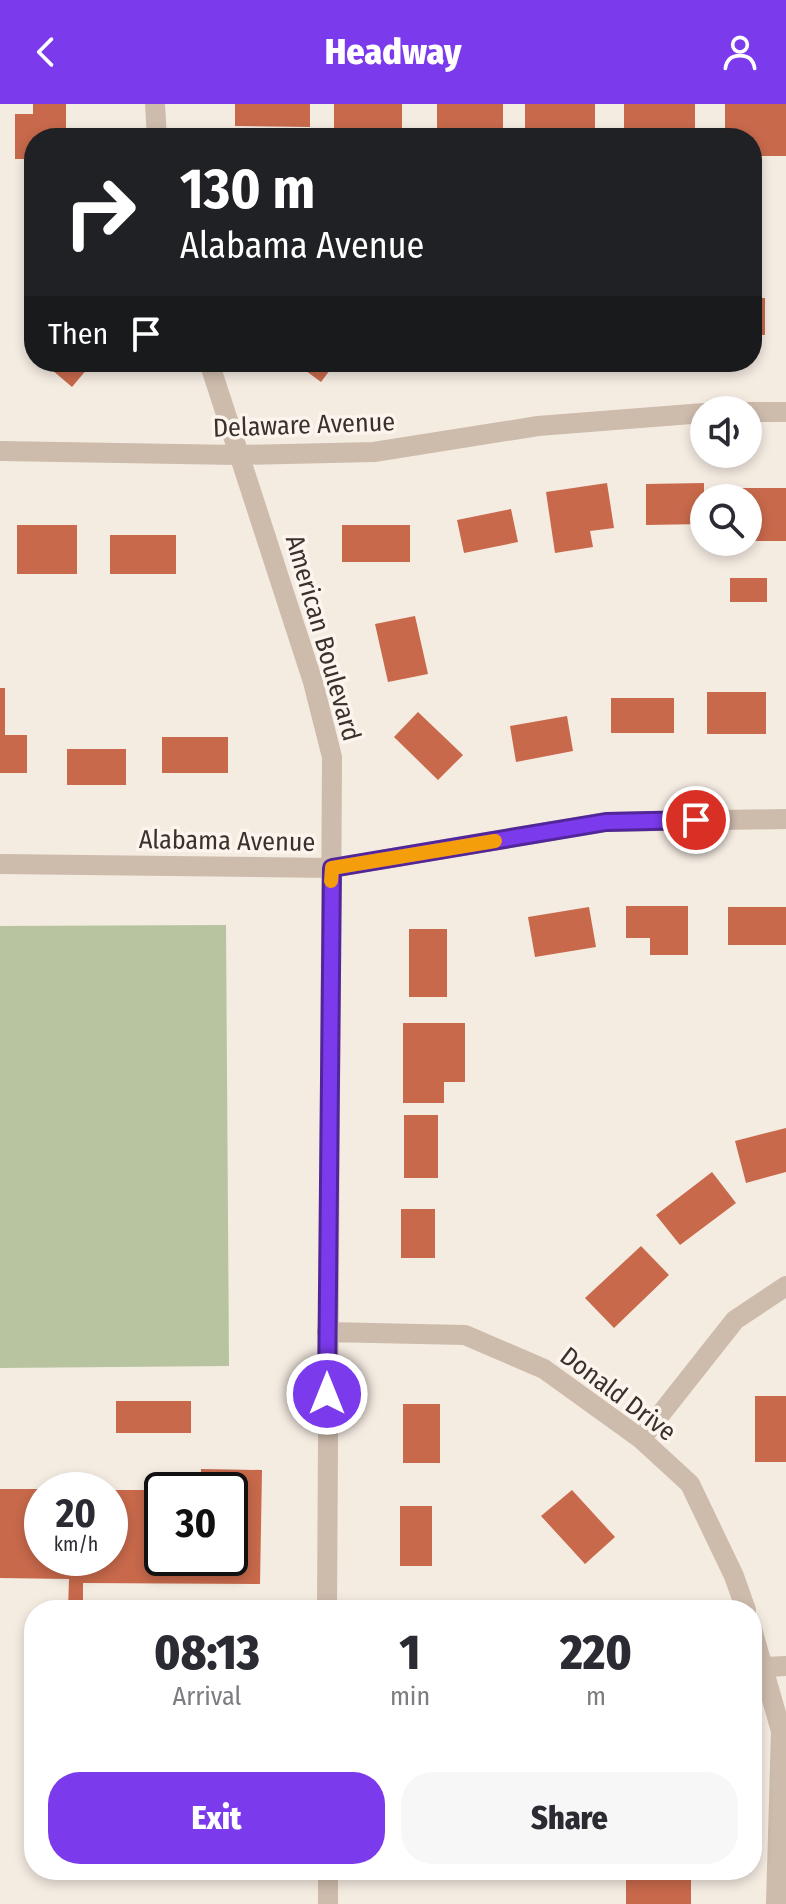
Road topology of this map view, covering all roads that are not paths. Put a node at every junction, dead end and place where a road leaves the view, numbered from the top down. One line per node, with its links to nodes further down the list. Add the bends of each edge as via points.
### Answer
1 (155, 104): 2 (street)
2 (156, 128)
3 (212, 372): 8 (street, American Boulevard)
4 (762, 412): 5 (street)
5 (786, 412)
6 (690, 414): 8 (street, Delaware Avenue, via 538,426 374,452)
7 (0, 451): 8 (street, Delaware Avenue)
8 (238, 455): 11 (street, American Boulevard, via 313,682 332,757)
9 (786, 819): 11 (street, Alabama Avenue, via 606,822)
10 (0, 864): 11 (street, Alabama Avenue)
11 (332, 868): 13 (street, American Boulevard)
12 (786, 1286): 14 (street, via 735,1320)
13 (327, 1332): 14 (street, Donald Drive, via 465,1335 544,1369); 15 (street, American Boulevard)
14 (641, 1439): 16 (street, Donald Drive, via 690,1484)
15 (327, 1600)
16 (742, 1600)
17 (762, 1658): 19 (street)
18 (786, 1666): 19 (street)
19 (765, 1667): 22 (street, via 781,1731)
20 (328, 1880): 21 (street)
21 (328, 1904)
22 (776, 1904)

